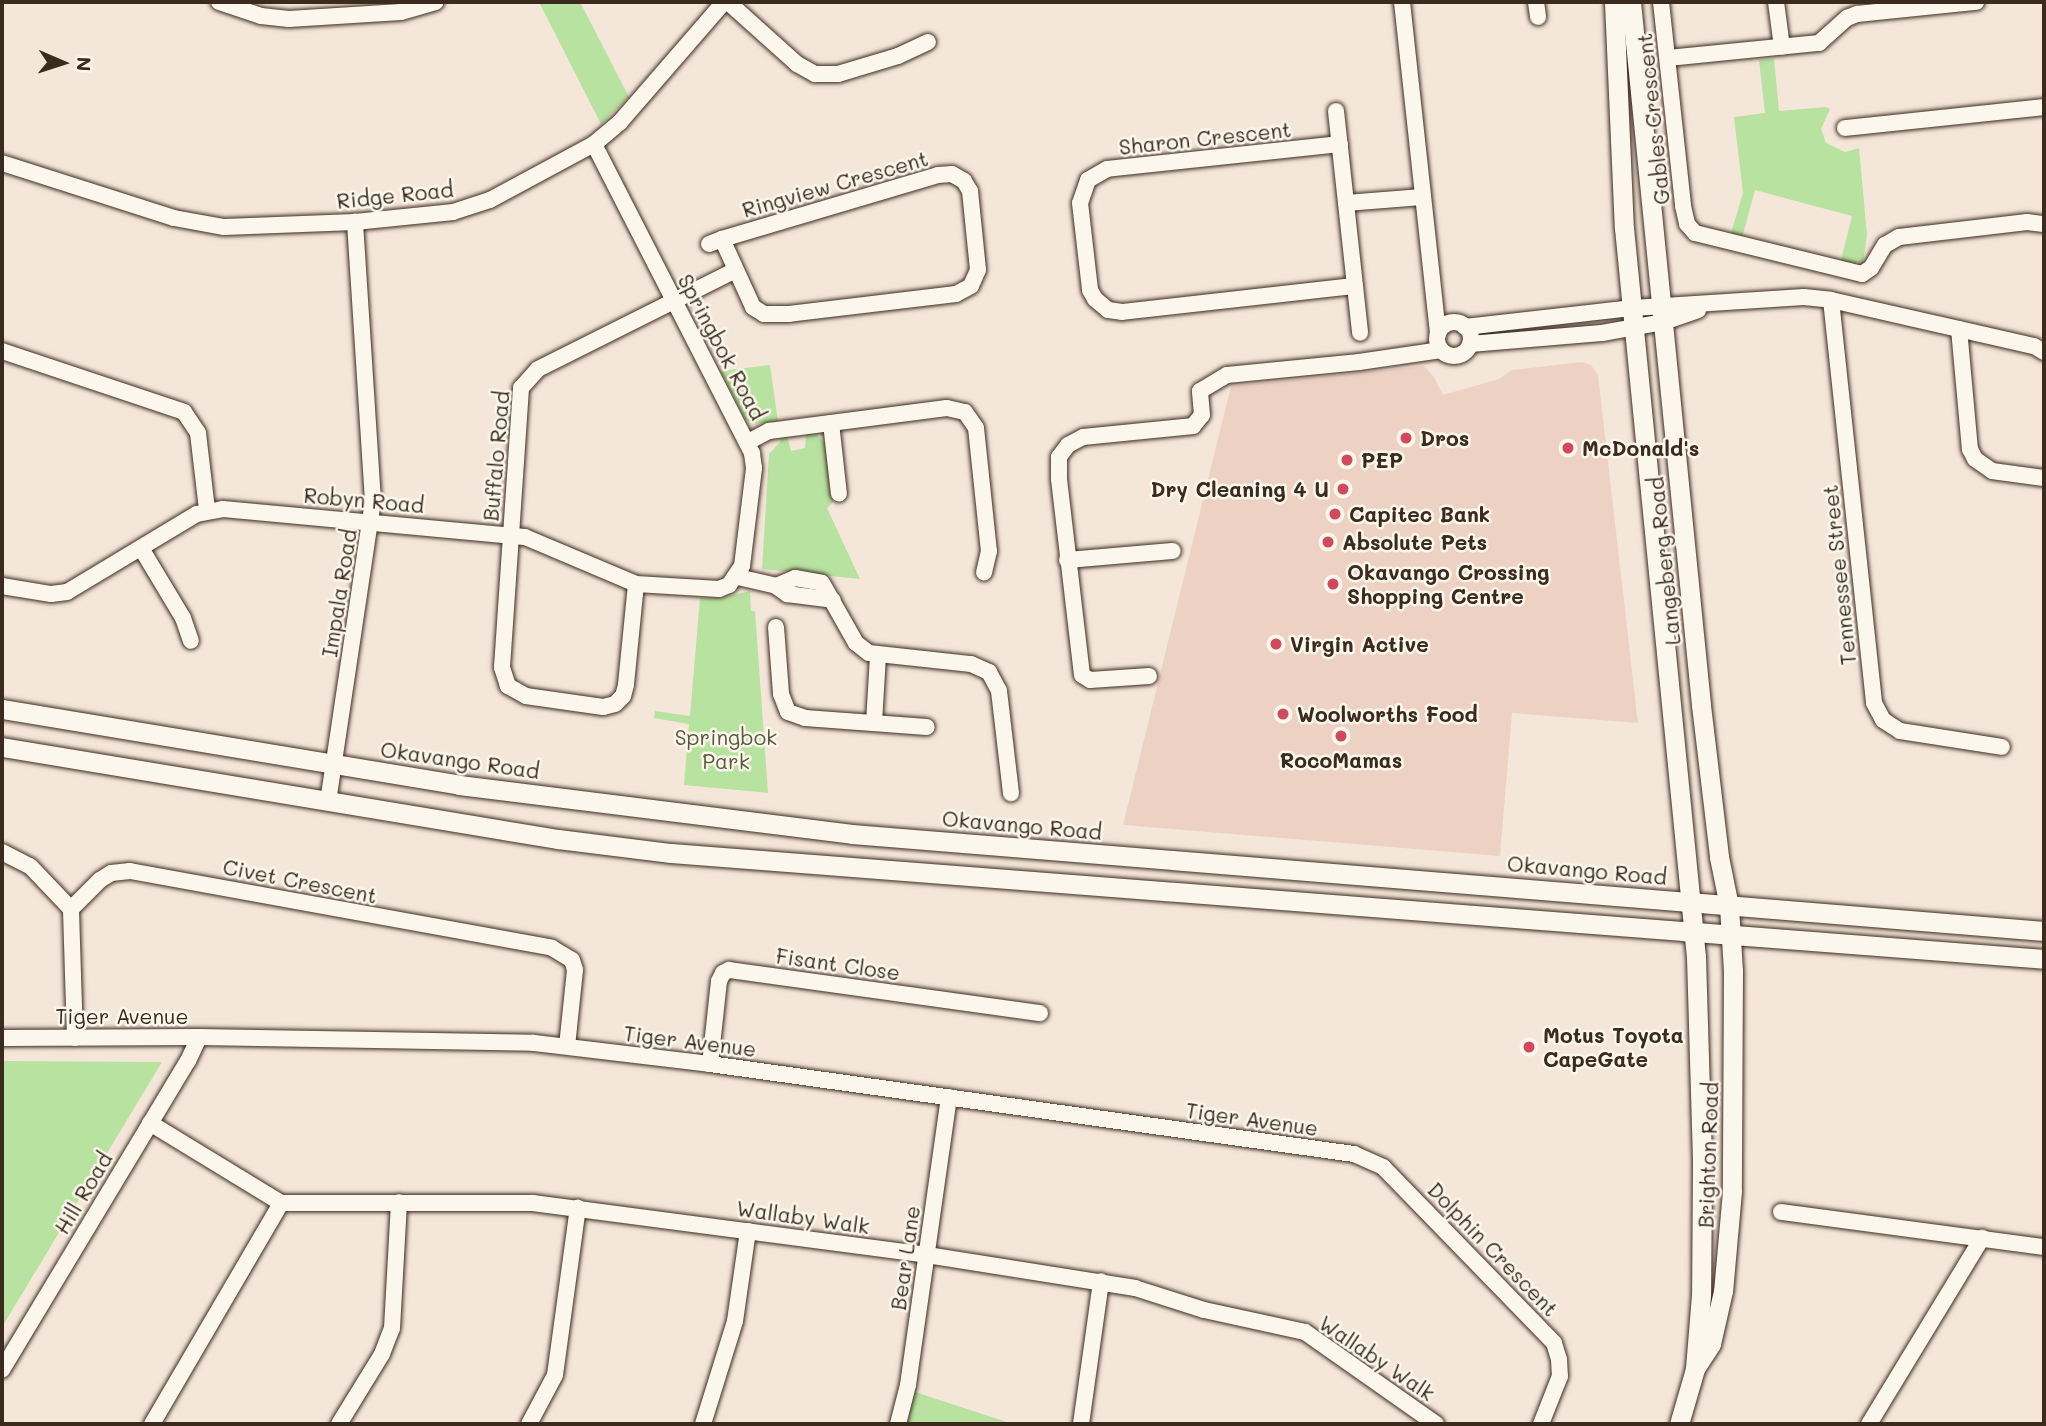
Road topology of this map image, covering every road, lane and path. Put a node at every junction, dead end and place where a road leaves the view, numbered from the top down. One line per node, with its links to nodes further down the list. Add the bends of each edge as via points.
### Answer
1 (219, 2): 2 (street, via 261,16 289,19 401,12)
2 (436, 2)
3 (726, 2): 10 (street, via 816,75 862,67); 16 (street, Ridge Road, via 621,121)
4 (1402, 2): 19 (street)
5 (1614, 2): 28 (main road, Langeberg Road, via 1621,96 1621,191)
6 (1631, 2): 27 (main road, Langeberg Road)
7 (1661, 2): 12 (street, Gables Crescent)
8 (1776, 2): 11 (street)
9 (1976, 2): 11 (street, via 1857,14 1819,43)
10 (928, 41)
11 (1782, 47): 12 (street)
12 (1668, 58): 22 (street, Gables Crescent, via 1683,206 1687,224 1698,235 1862,274 1885,245 1899,237 2027,222)
13 (2044, 107): 15 (street)
14 (1336, 111): 17 (street)
15 (1845, 128)
16 (594, 144): 21 (street, Ridge Road, via 478,205 436,215); 25 (street, Springbok Road)
17 (1340, 144): 20 (street); 24 (street, Sharon Crescent, via 1107,169 1088,180 1080,203 1090,290 1108,310)
18 (2, 163): 21 (street, Ridge Road, via 207,225 245,229)
19 (1422, 197): 20 (street); 31 (street, via 1435,295)
20 (1346, 203): 24 (street)
21 (355, 222): 40 (street, Impala Road)
22 (2044, 224)
23 (734, 271): 23 (street, Ringview Crescent, via 753,307 772,314 963,292 974,283 978,270 970,191 960,177 944,174 716,241); 25 (street)
24 (1355, 286): 30 (street)
25 (672, 300): 36 (street, Springbok Road); 41 (street, Buffalo Road, via 538,369 527,379 519,394)
26 (1831, 300): 27 (street, via 1718,301); 29 (street); 57 (street, Tennessee Street, via 1874,703 1883,720 1900,731)
27 (1664, 315): 28 (street); 63 (main road, Langeberg Road, via 1718,857)
28 (1634, 317): 31 (street); 32 (street, via 1602,333); 62 (main road, Langeberg Road)
29 (1959, 329): 34 (street); 37 (street, via 1970,449 1975,459 1992,471)
30 (1360, 333)
31 (1446, 335): 32 (street, via 1470,335); 32 (street, via 1457,356); 44 (street, via 1418,353 1227,375 1200,391 1202,415 1193,426 1072,441 1058,463)
32 (1470, 344)
33 (2, 351): 39 (street, via 184,412 198,433)
34 (2044, 352)
35 (831, 423): 36 (street, via 769,431); 38 (street); 45 (street, via 947,408 969,415 976,428 989,551)
36 (748, 442): 46 (street, Springbok Road, via 754,468 742,566)
37 (2044, 478)
38 (839, 494)
39 (207, 510): 40 (street, Robyn Road); 42 (street, Robyn Road)
40 (371, 522): 41 (street, Robyn Road); 58 (street, Impala Road)
41 (510, 536): 47 (street, Robyn Road, via 525,537); 47 (street, Buffalo Road, via 502,674 519,695 603,707 619,699 626,685)
42 (141, 548): 48 (street, Robyn Road, via 66,592); 50 (street, via 183,618)
43 (1173, 551): 44 (street)
44 (1067, 560): 52 (street, via 1082,674 1090,681)
45 (984, 572)
46 (736, 579): 47 (street, Robyn Road, via 719,589); 51 (street, via 776,586 788,594 833,600 856,643)
47 (636, 584)
48 (2, 586)
49 (776, 627): 54 (street, via 781,694 788,712 805,718)
50 (191, 641)
51 (878, 655): 54 (street); 59 (street, via 971,664 989,672 999,691)
52 (1149, 676)
53 (2, 709): 58 (main road, Okavango Road)
54 (874, 723): 55 (street)
55 (927, 727)
56 (2, 747): 60 (main road)
57 (2002, 747)
58 (334, 763): 60 (street, Impala Road); 62 (main road, Okavango Road, via 459,785 852,834)
59 (1011, 793)
60 (328, 802): 66 (main road, via 671,853)
61 (2, 852): 64 (street, via 30,866)
62 (1692, 902): 63 (main road, Okavango Road); 66 (main road, Langeberg Road)
63 (1729, 906): 65 (main road, Okavango Road); 67 (main road, Langeberg Road)
64 (71, 909): 72 (street); 73 (street, Civet Crescent, via 100,880 111,873 130,871 552,948 572,960 575,970)
65 (2044, 931)
66 (1694, 933): 67 (main road); 87 (main road, Brighton Road, via 1702,1165)
67 (1731, 937): 68 (main road); 87 (main road, Brighton Road, via 1732,1191 1723,1291 1711,1344)
68 (2044, 959)
69 (1040, 1013): 74 (street, Fisant Close, via 729,971 719,981)
70 (199, 1037): 72 (street, Tiger Avenue); 73 (street, Tiger Avenue); 76 (street, Hill Road)
71 (2, 1038): 72 (street, Tiger Avenue)
72 (75, 1038)
73 (567, 1046): 74 (street, Tiger Avenue)
74 (710, 1064): 75 (street, Tiger Avenue)
75 (948, 1097): 77 (street, Tiger Avenue); 85 (street, Bear Lane)
76 (150, 1123): 79 (street); 88 (street, Hill Road)
77 (1368, 1158): 96 (street, Dolphin Crescent, via 1383,1167 1554,1343 1560,1376)
78 (399, 1202): 79 (street, Wallaby Walk); 80 (street, Wallaby Walk); 90 (street, via 392,1328 382,1354)
79 (281, 1203): 89 (street)
80 (578, 1208): 82 (street, Wallaby Walk); 91 (street, via 555,1375)
81 (1781, 1212): 83 (street)
82 (748, 1231): 85 (street, Wallaby Walk); 92 (street, via 735,1321)
83 (1982, 1238): 84 (street); 98 (street)
84 (2044, 1247)
85 (927, 1255): 86 (street, Wallaby Walk); 93 (street, Bear Lane)
86 (1101, 1281): 94 (street); 95 (street, Wallaby Walk, via 1305,1332)
87 (1695, 1369): 97 (main road, Brighton Road)
88 (2, 1370)
89 (152, 1424)
90 (340, 1424)
91 (529, 1424)
92 (704, 1424)
93 (898, 1424)
94 (1081, 1424)
95 (1436, 1424)
96 (1541, 1424)
97 (1679, 1424)
98 (1869, 1424)

